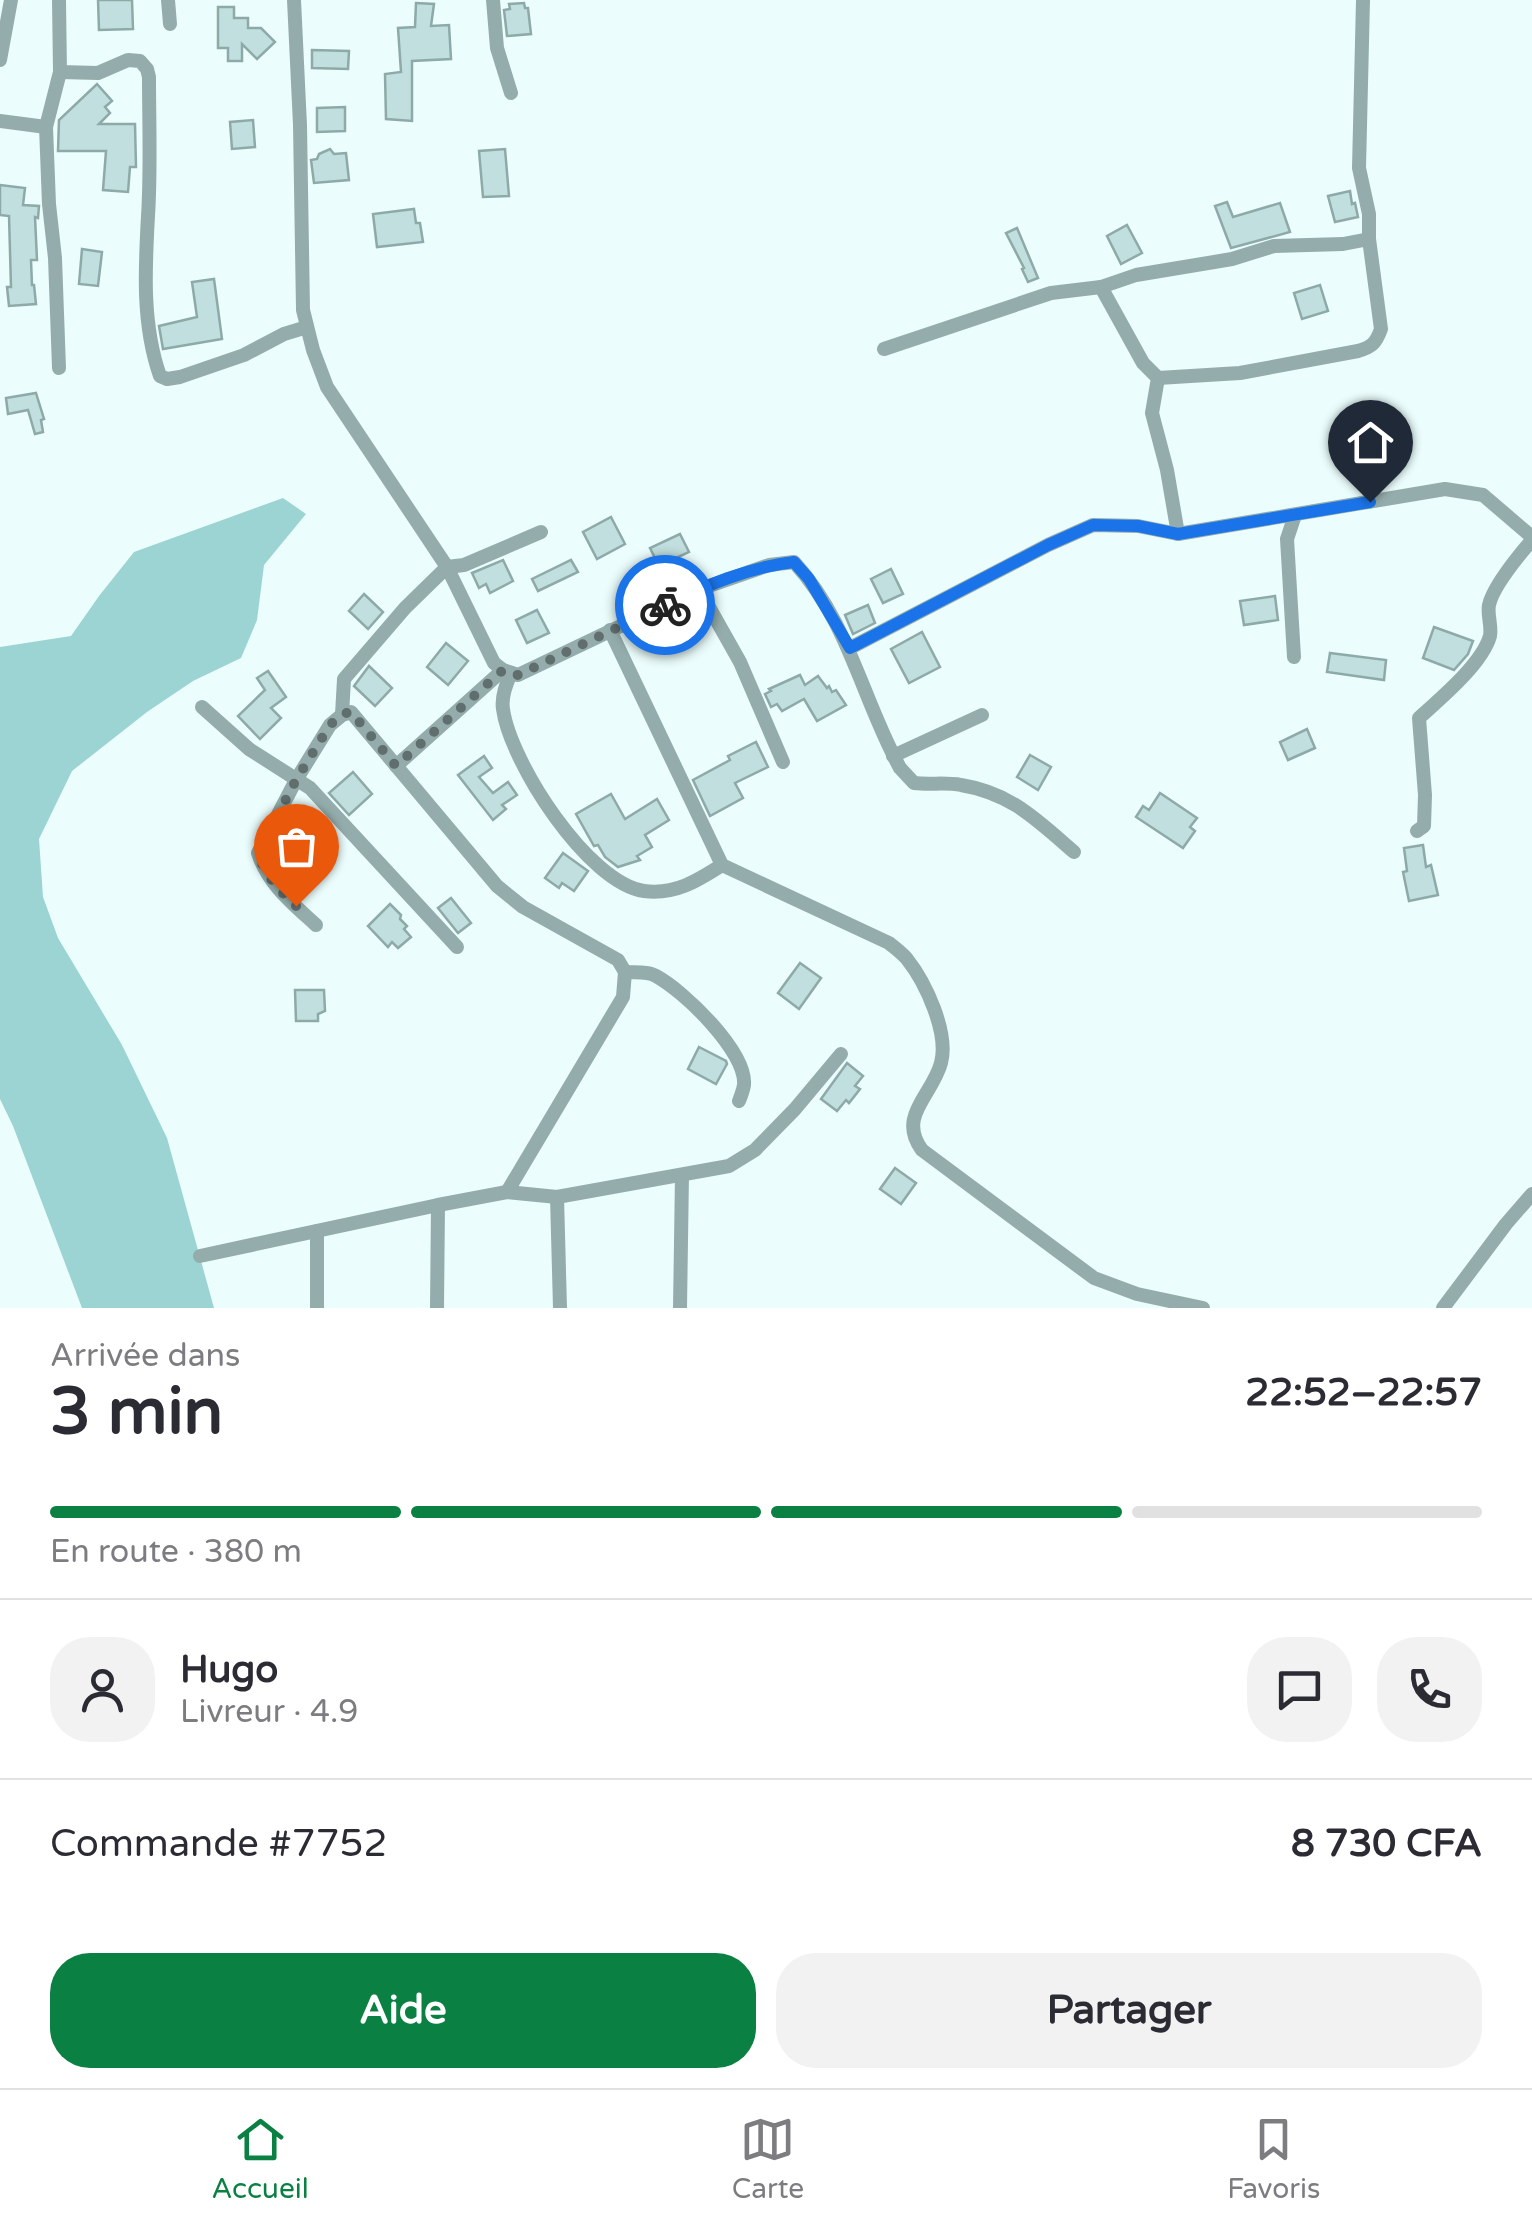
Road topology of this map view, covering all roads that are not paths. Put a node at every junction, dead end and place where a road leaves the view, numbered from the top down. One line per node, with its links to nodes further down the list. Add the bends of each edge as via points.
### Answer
1 (11, 0): 8 (street)
2 (60, 0): 9 (street)
3 (168, 0): 7 (street)
4 (294, 0): 15 (street)
5 (493, 0): 10 (street, via 497,48)
6 (1363, 0): 13 (street, via 1359,168)
7 (170, 24)
8 (0, 60)
9 (60, 72): 12 (street); 15 (street, via 98,73 128,60 147,68 147,315 160,376 180,377)
10 (511, 93)
11 (0, 121): 12 (street)
12 (46, 127): 17 (street)
13 (1368, 239): 14 (street, via 1274,246); 18 (street, via 1381,329 1371,348 1240,373)
14 (1101, 287): 16 (street, via 1051,293); 18 (street)
15 (307, 327): 23 (street, via 327,387)
16 (884, 349)
17 (59, 368)
18 (1158, 378): 21 (street, via 1152,413)
19 (1295, 515): 21 (street); 22 (street, via 1445,489 1484,495); 27 (street, via 1287,539)
20 (541, 532): 23 (street)
21 (1178, 534): 26 (street, via 1093,525)
22 (1532, 538): 36 (street, via 1489,603 1490,635 1473,665 1419,718 1426,794 1424,826)
23 (448, 567): 28 (street, via 494,663); 30 (street, via 344,680)
24 (692, 592): 25 (street); 26 (street, via 794,562); 33 (street, via 740,662)
25 (610, 630): 28 (street, via 518,675); 38 (street)
26 (850, 648): 32 (street)
27 (1294, 657)
28 (507, 671): 34 (street); 38 (street, via 502,706 515,748 553,814 610,876 642,891 668,890 690,886)
29 (202, 708): 35 (street)
30 (342, 714): 34 (street, via 351,712); 35 (street)
31 (982, 715): 32 (street)
32 (893, 756): 37 (street, via 914,783 957,784 1020,806)
33 (783, 762)
34 (396, 766): 41 (street, via 498,886 618,960)
35 (296, 780): 39 (street, via 258,853 277,888); 40 (street)
36 (1417, 831)
37 (1074, 852)
38 (722, 866): 55 (street, via 889,943 908,960 942,1036 941,1063 911,1126 922,1150 1094,1278)
39 (316, 925)
40 (456, 948)
41 (625, 972): 43 (street, via 653,973 718,1030 745,1083); 45 (street, via 623,997)
42 (841, 1054): 44 (street, via 755,1150 729,1166)
43 (739, 1101)
44 (682, 1174): 47 (street); 54 (street)
45 (508, 1192): 47 (street); 48 (street)
46 (1532, 1194): 56 (street)
47 (558, 1197): 53 (street)
48 (438, 1205): 49 (street); 52 (street)
49 (317, 1231): 50 (street); 51 (street)
50 (200, 1256)
51 (318, 1308)
52 (437, 1308)
53 (560, 1308)
54 (680, 1308)
55 (1203, 1308)
56 (1443, 1308)

